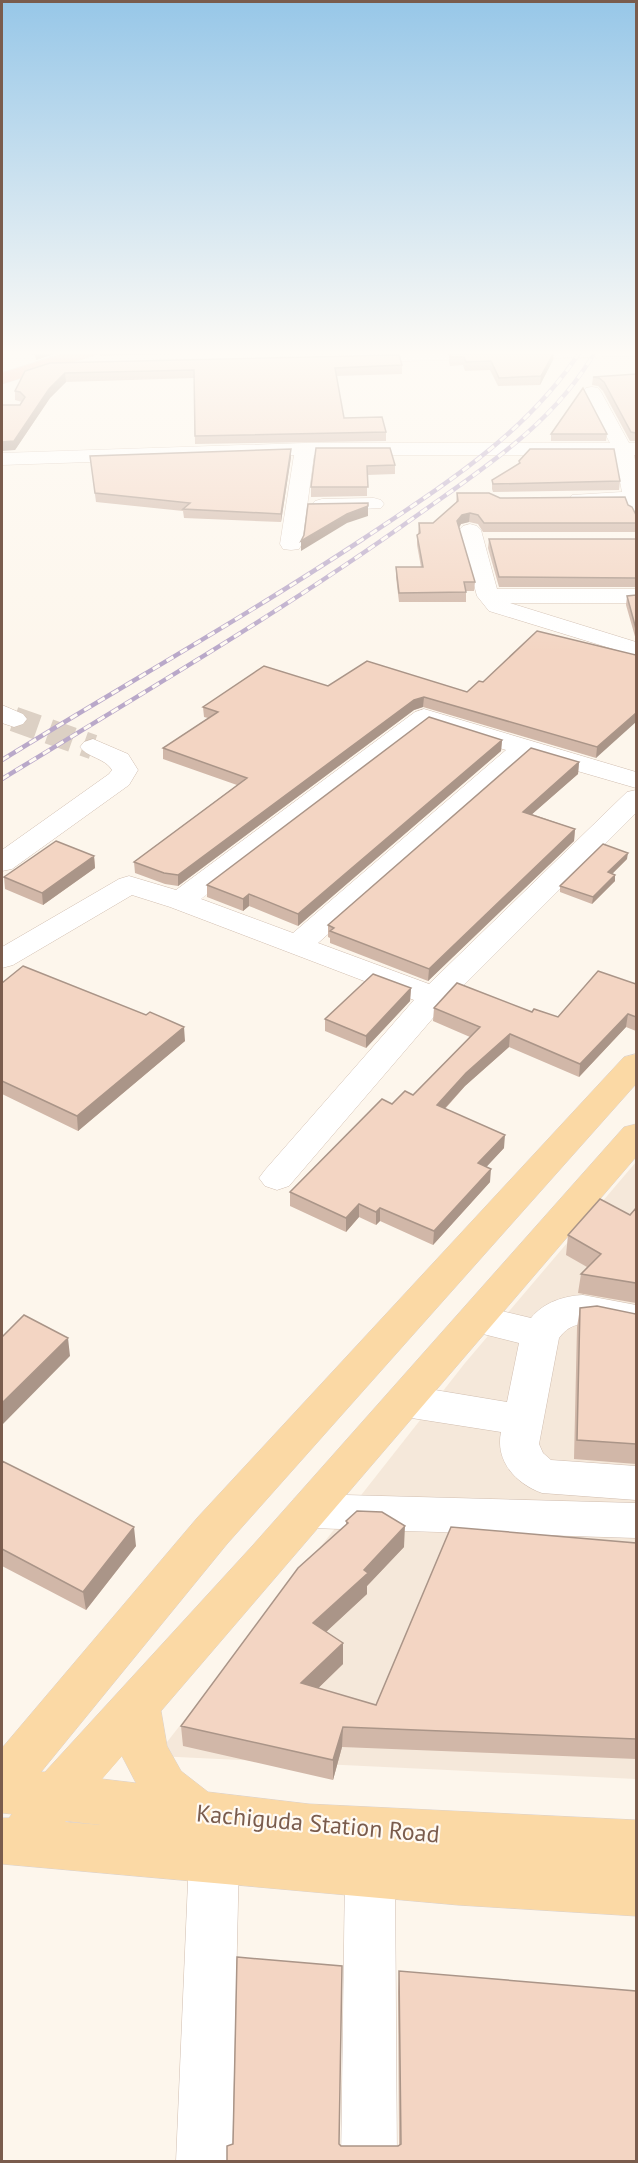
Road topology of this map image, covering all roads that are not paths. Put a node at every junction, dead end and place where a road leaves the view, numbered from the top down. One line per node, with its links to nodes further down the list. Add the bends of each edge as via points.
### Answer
1 (188, 451): 2 (street); 5 (street); 6 (street)
2 (192, 451)
3 (305, 451): 10 (street)
4 (630, 451): 8 (street)
5 (2, 459)
6 (189, 475)
7 (555, 499): 8 (street)
8 (635, 502)
9 (374, 504): 10 (street)
10 (295, 506): 12 (street)
11 (496, 540): 13 (street, via 471,535)
12 (291, 544)
13 (488, 596): 14 (street); 15 (street, via 497,606)
14 (636, 596)
15 (636, 649)
16 (93, 747): 20 (street, via 119,760 125,770 120,779)
17 (525, 747): 18 (street); 21 (street, via 424,717); 22 (street)
18 (636, 780)
19 (636, 798): 24 (street)
20 (2, 862)
21 (180, 901): 22 (street); 23 (street, via 129,885)
22 (299, 944): 24 (street)
23 (2, 959)
24 (434, 997): 27 (street)
25 (636, 1065): 37 (main road, via 212,1532)
26 (636, 1135): 28 (main road)
27 (277, 1178)
28 (476, 1319): 30 (street); 31 (main road)
29 (636, 1319): 30 (street, via 573,1307 549,1319)
30 (540, 1334): 32 (street)
31 (405, 1401): 32 (street); 34 (main road)
32 (524, 1420): 33 (street, via 519,1444 526,1463 542,1476)
33 (636, 1483)
34 (309, 1511): 35 (street); 36 (main road)
35 (636, 1521)
36 (137, 1704): 39 (main road); 40 (main road, via 144,1751 164,1787)
37 (2, 1783)
38 (2, 1790): 39 (main road, Kachiguda Station Road)
39 (54, 1798): 40 (main road, Kachiguda Station Road); 41 (main road)
40 (206, 1837): 41 (main road, Kachiguda Station Road); 42 (main road, Kachiguda Station Road, via 309,1828); 43 (main road, Kachiguda Station Road); 45 (street)
41 (11, 1841)
42 (636, 1844)
43 (370, 1872): 44 (main road, Kachiguda Station Road); 46 (street)
44 (636, 1891)
45 (204, 2162)
46 (369, 2162)

